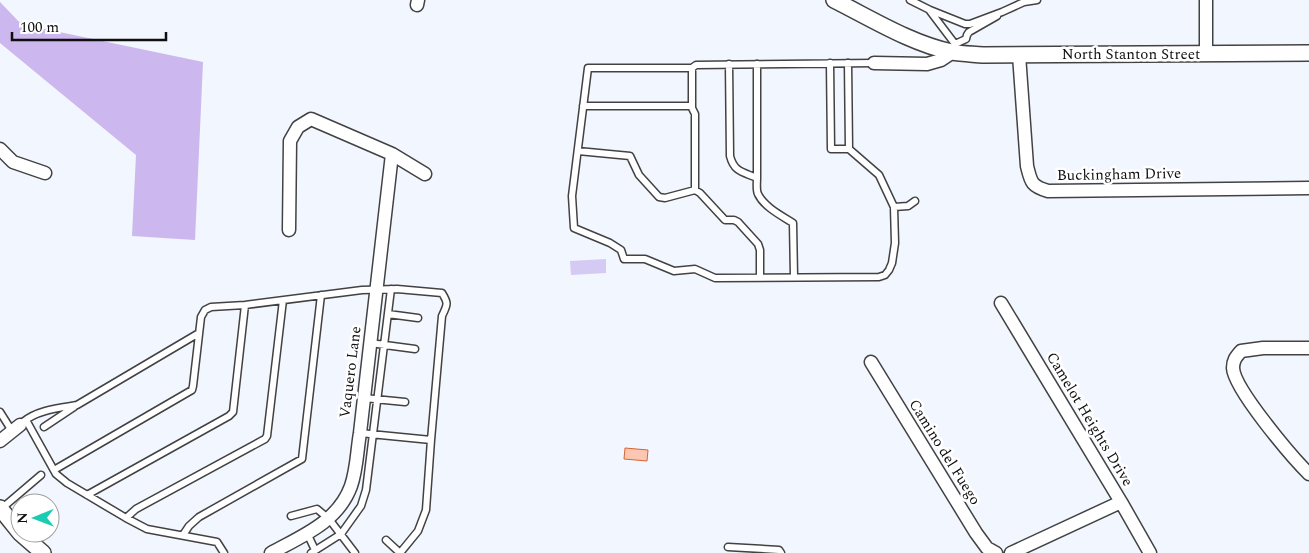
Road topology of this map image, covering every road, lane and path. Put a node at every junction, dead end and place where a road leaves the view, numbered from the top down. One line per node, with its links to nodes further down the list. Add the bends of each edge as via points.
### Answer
1 (834, 0): 7 (street, North Stanton Street, via 931,46)
2 (910, 0): 5 (lane)
3 (1037, 0): 6 (lane)
4 (1206, 0): 9 (street)
5 (930, 10): 6 (lane, via 965,24); 7 (lane)
6 (1002, 12): 7 (lane, via 969,32 966,39)
7 (954, 48): 10 (street, North Stanton Street, via 983,55); 12 (street, via 942,60 927,64)
8 (1309, 53): 9 (street, North Stanton Street)
9 (1206, 54): 10 (street, North Stanton Street)
10 (1019, 55): 26 (street, Buckingham Drive, via 1026,166 1030,181 1038,188 1048,191)
11 (848, 63): 12 (lane); 15 (lane); 20 (lane)
12 (874, 63)
13 (729, 64): 14 (lane); 16 (lane, via 696,65); 25 (lane, via 730,156 738,170)
14 (757, 64): 15 (lane); 25 (lane)
15 (830, 64): 20 (lane, via 831,149)
16 (692, 68): 17 (lane, via 588,68); 18 (lane)
17 (583, 106): 18 (lane); 21 (lane)
18 (692, 106): 27 (lane, via 695,114)
19 (0, 149): 23 (street, via 13,162)
20 (849, 149): 29 (lane, via 879,175)
21 (578, 151): 27 (lane, via 630,156 639,175 659,197); 31 (lane, via 572,196 574,228 610,243 621,250 624,259 646,259 674,271 695,270 715,278)
22 (392, 154): 24 (street); 30 (street, via 311,119 298,127 290,141); 34 (street, Vaquero Lane)
23 (45, 173)
24 (425, 174)
25 (757, 178): 32 (lane, via 758,194 764,202 793,223)
26 (1309, 188)
27 (695, 190): 31 (lane, via 725,220 738,222 758,244)
28 (915, 201): 29 (lane, via 908,206)
29 (894, 207): 32 (lane, via 894,252 885,275)
30 (289, 230)
31 (760, 278): 32 (lane)
32 (794, 278)
33 (391, 289): 34 (lane); 39 (lane); 56 (lane, via 442,293 446,300)
34 (376, 290): 35 (lane); 42 (street, Vaquero Lane)
35 (321, 295): 36 (lane); 72 (lane, via 302,460 199,517)
36 (283, 300): 38 (lane); 67 (lane, via 265,439 136,509)
37 (1001, 303): 64 (street, Camelot Heights Drive)
38 (245, 304): 41 (lane, via 205,310); 63 (lane, via 233,412)
39 (388, 314): 40 (lane); 43 (lane)
40 (418, 318)
41 (199, 333): 50 (lane); 58 (lane, via 192,390)
42 (370, 343): 43 (lane); 47 (street, Vaquero Lane)
43 (384, 345): 45 (lane); 48 (lane)
44 (1309, 348): 60 (street, via 1241,351 1234,360 1233,370 1248,399)
45 (415, 349)
46 (871, 362): 82 (street, Camino del Fuego, via 976,533 986,548)
47 (364, 398): 48 (lane); 54 (street, Vaquero Lane)
48 (377, 399): 49 (lane); 55 (lane)
49 (405, 402)
50 (77, 405): 52 (lane, via 34,415); 53 (lane)
51 (0, 412): 52 (lane)
52 (19, 425): 57 (street); 58 (lane)
53 (44, 427)
54 (360, 432): 55 (lane); 59 (street, Vaquero Lane)
55 (373, 434): 56 (lane); 62 (lane)
56 (431, 440): 73 (lane, via 426,510 418,530 400,553)
57 (0, 441)
58 (54, 470): 63 (lane, via 67,483)
59 (354, 474): 62 (lane); 68 (street, Vaquero Lane, via 345,498)
60 (1309, 474)
61 (41, 475): 65 (lane)
62 (368, 476): 71 (lane, via 361,506)
63 (87, 495): 67 (lane)
64 (1121, 502): 83 (street); 84 (street, Camelot Heights Drive)
65 (0, 509): 69 (street)
66 (292, 516): 68 (lane, via 317,509)
67 (126, 518): 72 (lane, via 147,528)
68 (329, 519): 70 (street, Vaquero Lane); 71 (lane)
69 (10, 521)
70 (307, 534): 76 (lane); 79 (street, Vaquero Lane)
71 (341, 534): 76 (lane); 80 (lane)
72 (183, 535): 78 (lane, via 217,542)
73 (386, 540)
74 (31, 543): 77 (street)
75 (728, 547): 81 (lane, via 779,550)
76 (313, 552)
77 (42, 553)
78 (224, 553)
79 (271, 553)
80 (355, 553)
81 (781, 553)
82 (996, 553)
83 (1011, 553)
84 (1150, 553)

